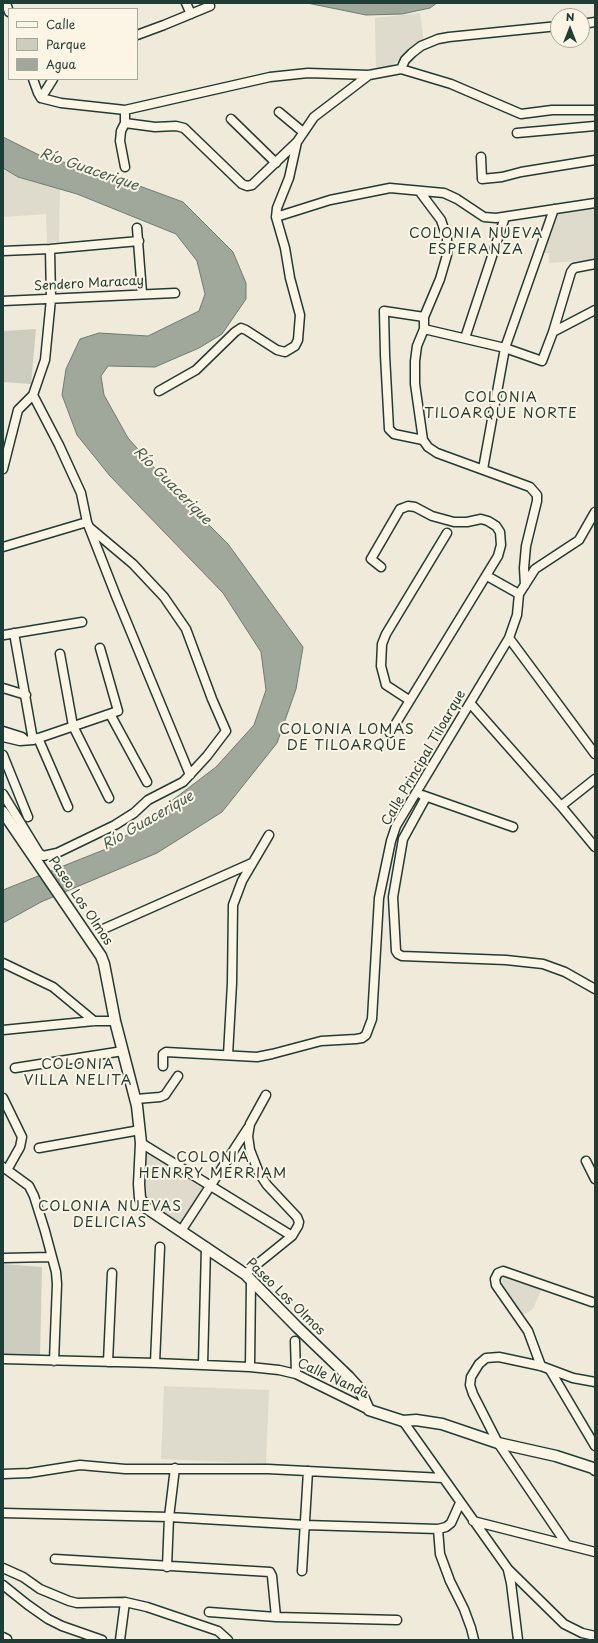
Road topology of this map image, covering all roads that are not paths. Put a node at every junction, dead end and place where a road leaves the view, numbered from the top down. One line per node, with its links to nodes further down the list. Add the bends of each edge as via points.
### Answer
1 (186, 3): 3 (street)
2 (210, 6): 3 (street)
3 (190, 14): 5 (street)
4 (550, 27): 6 (street, via 438,39 412,53)
5 (138, 35)
6 (401, 69): 7 (street); 12 (street, via 451,84 521,114 552,110)
7 (369, 75): 11 (street, via 308,73 282,76); 17 (street, via 314,117)
8 (33, 80): 10 (street)
9 (52, 80): 10 (street)
10 (41, 98): 11 (street, via 61,103)
11 (125, 110): 15 (street)
12 (595, 110)
13 (279, 112): 17 (street)
14 (231, 119): 22 (street)
15 (125, 123): 22 (street, via 184,128 247,186 252,185); 23 (street, via 120,141)
16 (595, 126): 18 (street)
17 (303, 132): 19 (street)
18 (517, 133)
19 (297, 142): 22 (street); 27 (street)
20 (481, 157): 21 (street, via 482,179)
21 (595, 160)
22 (276, 163)
23 (125, 167)
24 (420, 192): 27 (street, via 390,188 330,200); 28 (street, via 444,193 484,217); 39 (street, via 441,220 447,238 447,255)
25 (595, 203): 26 (street)
26 (554, 209): 28 (street); 43 (street)
27 (276, 217): 44 (street, via 300,315 298,340 295,346 285,352 277,350 241,328 196,370)
28 (505, 217): 42 (street)
29 (137, 228): 30 (street)
30 (139, 241): 31 (street); 34 (street)
31 (50, 249): 32 (street); 36 (street)
32 (3, 251)
33 (595, 264): 41 (street, via 574,268 570,272)
34 (142, 293): 35 (street, Sendero Maracay); 36 (street, Sendero Maracay)
35 (175, 293)
36 (51, 298): 37 (street, Sendero Maracay); 45 (street, via 45,360)
37 (3, 301)
38 (595, 310): 41 (street)
39 (424, 317): 40 (street); 46 (street, via 384,311 390,429 394,434)
40 (424, 329): 42 (street); 46 (street, via 414,372)
41 (553, 332): 43 (street, via 542,361)
42 (465, 338): 43 (street)
43 (505, 348): 48 (street)
44 (158, 391)
45 (33, 395): 47 (street, via 18,410); 50 (street, via 81,493)
46 (423, 440): 48 (street, via 437,453)
47 (3, 469)
48 (483, 469): 55 (street, via 530,487 537,495 526,546)
49 (595, 512): 55 (street, via 579,540 535,569)
50 (88, 524): 52 (street); 75 (street); 75 (street, via 164,597 186,629 226,731)
51 (447, 533): 65 (street, via 382,644 381,666 386,685)
52 (3, 547)
53 (381, 566): 54 (street, via 371,559 400,509 408,506 454,522 481,519 496,526 500,532 501,545)
54 (487, 576): 56 (street); 65 (street)
55 (525, 585): 56 (street)
56 (519, 594): 60 (street, Calle Principal Tiloarque, via 517,615)
57 (82, 622): 58 (street)
58 (14, 633): 59 (street); 64 (street)
59 (4, 635)
60 (509, 638): 66 (street, Calle Principal Tiloarque); 74 (street)
61 (100, 648): 67 (street, via 118,711)
62 (60, 654): 68 (street)
63 (3, 688): 64 (street)
64 (26, 695): 72 (street)
65 (410, 700): 70 (street)
66 (470, 703): 78 (street, Calle Principal Tiloarque); 82 (street)
67 (110, 714): 68 (street); 77 (street)
68 (73, 726): 72 (street); 81 (street)
69 (3, 731): 72 (street)
70 (390, 733)
71 (3, 737): 72 (street, via 16,740)
72 (32, 739): 83 (street)
73 (3, 754): 85 (street)
74 (595, 754)
75 (190, 775): 79 (street, via 183,782 148,800 115,825 49,856 39,853)
76 (595, 779): 82 (street)
77 (146, 782)
78 (416, 792): 80 (street); 97 (street, Calle Principal Tiloarque, via 396,826 385,865 379,898 372,1019 366,1035 356,1039 322,1041 272,1054)
79 (3, 794)
80 (426, 796): 86 (street); 92 (street, via 403,839 393,898 398,954 543,964 565,972)
81 (109, 798)
82 (561, 806): 88 (street)
83 (68, 807)
84 (3, 812): 94 (street, Paseo Los Olmos, via 95,946 104,964)
85 (28, 817)
86 (513, 827)
87 (269, 835): 89 (street)
88 (595, 847)
89 (252, 863): 90 (street); 97 (street, via 233,905)
90 (101, 930)
91 (3, 963): 93 (street, via 53,988)
92 (595, 989)
93 (94, 1021): 94 (street); 95 (street)
94 (115, 1021): 96 (street, Paseo Los Olmos)
95 (3, 1030)
96 (123, 1051): 99 (street); 103 (street, Paseo Los Olmos)
97 (228, 1055): 98 (street, Calle Principal Tiloarque, via 166,1052 163,1054)
98 (163, 1066)
99 (15, 1068)
100 (178, 1076): 103 (street, via 164,1095)
101 (266, 1095): 104 (street)
102 (3, 1098): 109 (street, via 22,1136 20,1147)
103 (136, 1099): 105 (street, Paseo Los Olmos)
104 (250, 1124): 111 (street); 113 (street, via 250,1150 259,1173 299,1222)
105 (140, 1130): 106 (street, Paseo Los Olmos); 107 (street)
106 (141, 1143): 111 (street); 112 (street, Paseo Los Olmos, via 141,1200 145,1207)
107 (39, 1148)
108 (586, 1162): 110 (street)
109 (5, 1169): 116 (street, via 29,1186 46,1231)
110 (595, 1179)
111 (210, 1186): 112 (street); 113 (street)
112 (181, 1231): 115 (street, Paseo Los Olmos)
113 (292, 1236): 119 (street)
114 (160, 1247): 125 (street)
115 (206, 1247): 119 (street, Paseo Los Olmos); 126 (street)
116 (52, 1257): 117 (street); 123 (street, via 58,1284)
117 (3, 1258)
118 (112, 1273): 124 (street)
119 (248, 1277): 127 (street); 132 (street, Paseo Los Olmos, via 349,1377 359,1388)
120 (592, 1302): 128 (street, via 503,1271 498,1273 496,1285 528,1331)
121 (295, 1342): 130 (street)
122 (3, 1359): 123 (street, Calle Nanda)
123 (54, 1361): 124 (street, Calle Nanda)
124 (108, 1362): 125 (street, Calle Nanda)
125 (155, 1363): 126 (street, Calle Nanda)
126 (203, 1365): 127 (street, Calle Nanda)
127 (250, 1366): 130 (street, Calle Nanda)
128 (541, 1366): 129 (street); 134 (street, via 499,1357 486,1358 471,1377 473,1394)
129 (550, 1370): 131 (street); 135 (street)
130 (296, 1374): 132 (street, Calle Nanda)
131 (595, 1382)
132 (369, 1410): 133 (street, Calle Nanda)
133 (403, 1421): 134 (street, Calle Nanda, via 442,1424); 140 (street)
134 (498, 1442): 137 (street, Calle Nanda, via 556,1456); 147 (street)
135 (595, 1446)
136 (175, 1468): 138 (street); 139 (street, via 125,1469 80,1465 29,1473); 143 (street)
137 (595, 1470)
138 (308, 1471): 140 (street); 145 (street)
139 (3, 1474)
140 (443, 1478): 141 (street)
141 (460, 1503): 144 (street); 146 (street, via 451,1523)
142 (3, 1513): 143 (street)
143 (169, 1517): 145 (street); 150 (street)
144 (473, 1521): 147 (street); 152 (street)
145 (304, 1525): 146 (street); 153 (street)
146 (438, 1529): 163 (street, via 440,1554 472,1628)
147 (567, 1545): 148 (street)
148 (595, 1552)
149 (55, 1559): 150 (street)
150 (167, 1567): 157 (street, via 270,1572)
151 (3, 1568): 155 (street, via 23,1577 40,1589 69,1601)
152 (508, 1568): 159 (street, via 564,1624); 164 (street)
153 (302, 1571)
154 (3, 1585): 160 (street, via 48,1619)
155 (125, 1602): 161 (street); 162 (street, via 218,1631)
156 (209, 1612): 157 (street)
157 (276, 1617): 158 (street)
158 (397, 1620)
159 (595, 1636)
160 (102, 1640)
161 (120, 1640)
162 (228, 1640)
163 (474, 1640)
164 (518, 1640)

